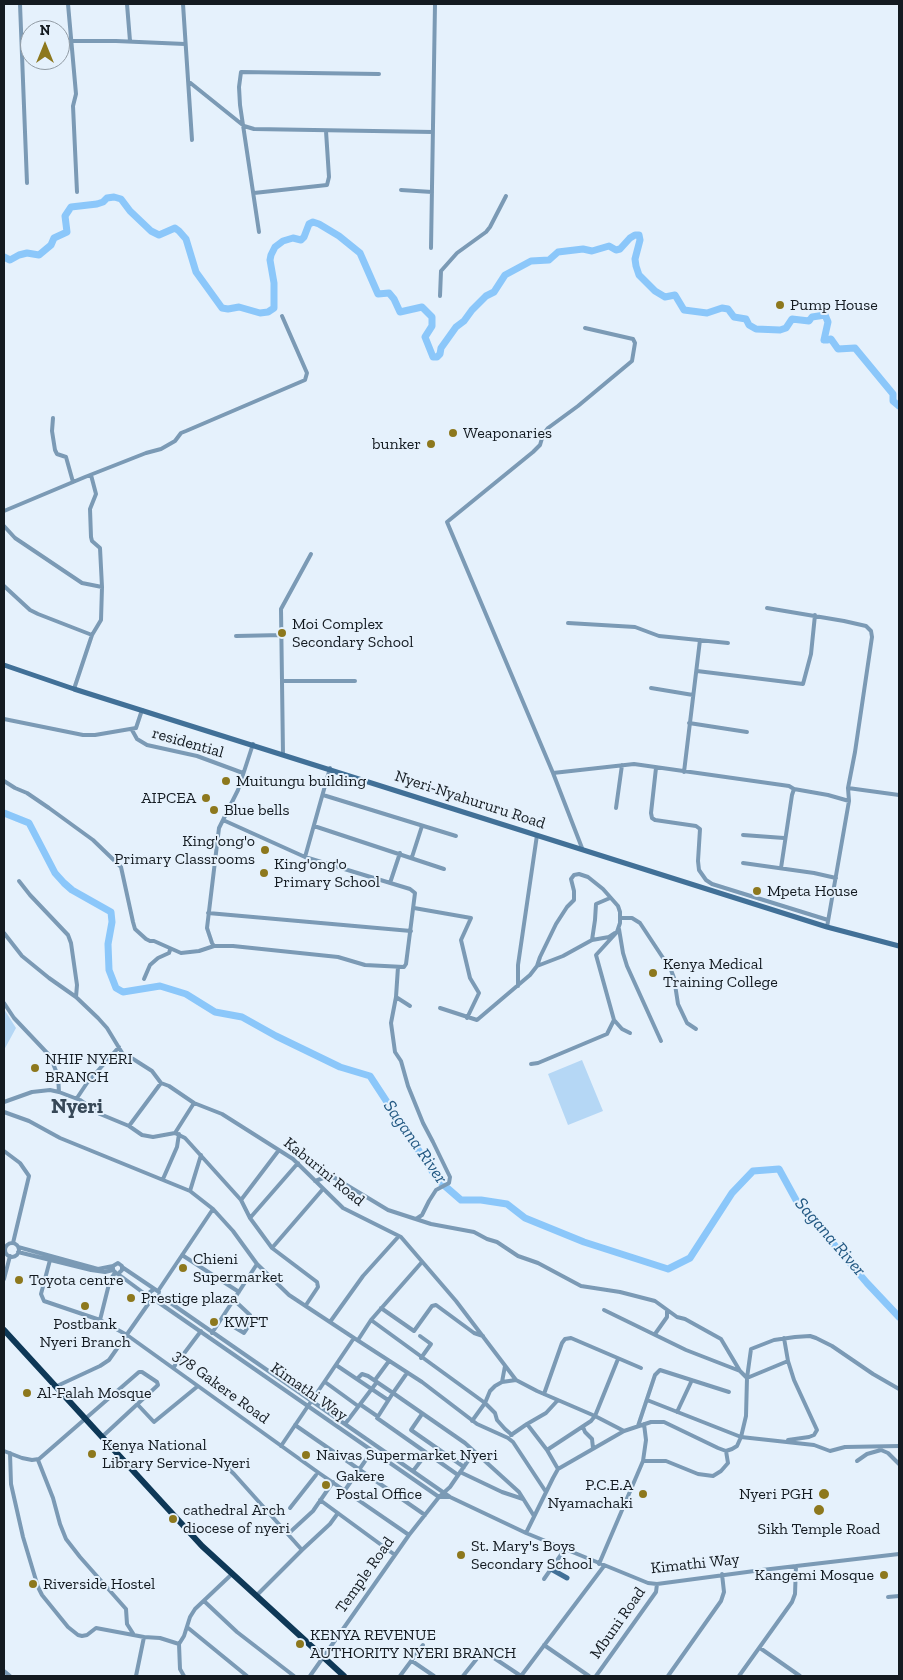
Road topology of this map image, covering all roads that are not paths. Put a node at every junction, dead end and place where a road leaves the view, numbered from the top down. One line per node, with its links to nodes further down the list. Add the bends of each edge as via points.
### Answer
1 (20, 4): 6 (street)
2 (68, 4): 8 (street)
3 (128, 4): 7 (street)
4 (183, 4): 9 (street)
5 (435, 4): 15 (street)
6 (21, 20)
7 (130, 41): 8 (street); 9 (street)
8 (72, 42): 19 (street)
9 (185, 44): 12 (street)
10 (23, 70): 17 (street)
11 (379, 74): 13 (street, via 241,72 239,87)
12 (188, 81): 13 (street); 16 (street)
13 (244, 126): 14 (street, via 266,130); 20 (street)
14 (326, 131): 15 (street); 20 (street, via 327,185)
15 (433, 132): 21 (street)
16 (192, 140)
17 (27, 183)
18 (401, 190): 21 (street)
19 (77, 192)
20 (254, 192): 23 (street)
21 (432, 192): 24 (street)
22 (506, 196): 25 (street, via 486,232 457,253 441,271)
23 (259, 232)
24 (431, 248)
25 (440, 296)
26 (282, 316): 29 (street, via 307,373 305,380 183,432 161,449)
27 (585, 328): 63 (street, via 633,339 632,361 548,428 542,435 540,446 447,522)
28 (53, 418): 30 (street, via 55,450 66,457)
29 (91, 475): 30 (street); 35 (street, via 96,494 90,509 91,537 100,548)
30 (72, 482): 31 (street)
31 (4, 511)
32 (4, 526): 35 (street, via 15,538 82,583)
33 (311, 554): 40 (street, via 281,609)
34 (4, 586): 39 (street, via 30,610)
35 (102, 587): 39 (street, via 101,620)
36 (767, 608): 37 (street)
37 (815, 615): 45 (street, via 811,654 803,684); 65 (street, via 866,626 871,631)
38 (568, 623): 42 (street, via 635,627 659,636)
39 (92, 635): 49 (street)
40 (282, 635): 41 (street); 46 (street)
41 (236, 636)
42 (700, 640): 43 (street); 45 (street)
43 (728, 644)
44 (4, 666): 49 (main road, Nyeri-Nyahururu Road)
45 (697, 671): 50 (street)
46 (283, 681): 47 (street); 57 (street)
47 (355, 681)
48 (651, 688): 50 (street)
49 (74, 689): 51 (main road, Nyeri-Nyahururu Road)
50 (693, 695): 53 (street)
51 (142, 710): 54 (street, via 138,725); 56 (main road, Nyeri-Nyahururu Road)
52 (4, 719): 54 (street, via 83,735)
53 (689, 724): 55 (street); 61 (street)
54 (132, 730): 62 (street, residential, via 137,739 147,745 187,753)
55 (748, 732)
56 (252, 744): 57 (main road, Nyeri-Nyahururu Road); 62 (street)
57 (283, 754): 59 (main road, Nyeri-Nyahururu Road)
58 (622, 765): 60 (street); 63 (street); 70 (street)
59 (330, 768): 67 (street); 74 (main road, Nyeri-Nyahururu Road)
60 (656, 768): 61 (street); 92 (street, via 652,818 700,829 699,870 706,880)
61 (684, 772): 66 (street)
62 (243, 773): 71 (street)
63 (553, 773): 78 (street)
64 (4, 781): 100 (street, via 50,808 93,840 121,868 135,929 146,939)
65 (848, 788): 68 (street); 69 (street)
66 (794, 789): 69 (street); 77 (street)
67 (323, 795): 72 (street); 73 (street)
68 (899, 795)
69 (850, 801): 85 (street)
70 (616, 808)
71 (222, 820): 80 (street); 90 (street)
72 (314, 826): 79 (street); 80 (street)
73 (422, 826): 76 (street); 81 (street)
74 (537, 834): 78 (main road, Nyeri-Nyahururu Road); 104 (street, via 518,965)
75 (743, 835): 77 (street)
76 (456, 836)
77 (784, 838): 83 (street)
78 (582, 848): 93 (main road, Nyeri-Nyahururu Road)
79 (400, 854): 81 (street); 87 (street)
80 (305, 857): 87 (street)
81 (412, 857): 84 (street)
82 (743, 864): 83 (street)
83 (781, 868): 85 (street)
84 (444, 869)
85 (836, 878): 92 (street)
86 (19, 881): 105 (street, via 71,942)
87 (390, 883): 89 (street, via 413,891 416,896)
88 (610, 898): 91 (street, via 618,906); 97 (street, via 596,904); 101 (street, via 588,877 574,875 571,879 574,900 556,924)
89 (414, 908): 95 (street); 110 (street, via 470,918 461,940 470,978 479,993)
90 (208, 913): 95 (street); 98 (street, via 208,933)
91 (621, 918): 94 (street); 112 (street, via 632,918 640,923 671,970 678,1004 687,1022)
92 (828, 920): 93 (street)
93 (827, 927): 99 (main road, Nyeri-Nyahururu Road)
94 (618, 930): 97 (street); 111 (street, via 596,955); 114 (street, via 627,966)
95 (411, 931): 102 (street, via 406,964)
96 (4, 933): 105 (street, Kaburini Road, via 22,956)
97 (592, 940): 101 (street)
98 (214, 946): 100 (street, via 186,953); 102 (street, via 338,957 365,965)
99 (899, 946)
100 (170, 950): 103 (street, via 169,954 150,965)
101 (537, 966): 104 (street)
102 (398, 967): 106 (street)
103 (144, 979)
104 (518, 986): 110 (street, via 477,1020)
105 (76, 997): 115 (street, Kaburini Road, via 107,1028)
106 (396, 997): 108 (street); 136 (street, via 391,1022 395,1052 423,1123 450,1177 449,1183 436,1190 422,1215)
107 (4, 1004): 118 (street, via 50,1056 58,1076)
108 (410, 1006)
109 (440, 1008): 110 (street)
110 (467, 1018)
111 (614, 1020): 113 (street); 116 (street, via 607,1034)
112 (696, 1029)
113 (630, 1033)
114 (661, 1041)
115 (118, 1047): 117 (street, Kaburini Road, via 124,1056 152,1071); 119 (street)
116 (531, 1064)
117 (161, 1083): 121 (street, Kaburini Road); 123 (street)
118 (59, 1092): 119 (street); 120 (street, via 32,1092)
119 (76, 1098): 123 (street, via 100,1114)
120 (4, 1102)
121 (194, 1102): 124 (street); 125 (street, Kaburini Road, via 222,1114)
122 (4, 1112): 129 (street)
123 (129, 1126): 124 (street, via 142,1135 153,1137)
124 (177, 1134): 127 (street); 129 (street, via 177,1146)
125 (279, 1150): 128 (street, Kaburini Road); 133 (street)
126 (4, 1151): 138 (street, via 20,1163 29,1176)
127 (201, 1155): 132 (street); 133 (street)
128 (298, 1163): 130 (street, Kaburini Road); 135 (street)
129 (163, 1179): 132 (street)
130 (315, 1180): 131 (street, Kaburini Road); 136 (street, via 335,1178 384,1208)
131 (323, 1189): 137 (street, Kaburini Road, via 343,1208); 140 (street)
132 (190, 1191): 134 (street)
133 (241, 1200): 135 (street)
134 (213, 1209): 143 (street); 147 (street)
135 (250, 1218): 140 (street)
136 (416, 1219): 159 (street, via 444,1228 470,1231 580,1286 640,1296 655,1301)
137 (399, 1236): 146 (street, Kaburini Road); 162 (street)
138 (13, 1243): 139 (street); 141 (street)
139 (5, 1246): 142 (street)
140 (272, 1248): 156 (street, via 317,1282 318,1287)
141 (18, 1250): 144 (street); 145 (street); 149 (street)
142 (4, 1251): 144 (street)
143 (182, 1255): 152 (street); 153 (street)
144 (10, 1256): 150 (street)
145 (50, 1260): 149 (street, via 96,1272); 160 (street, 378 Gakere Road, via 42,1294 44,1301)
146 (422, 1262): 157 (street); 170 (street, Kaburini Road)
147 (257, 1264): 152 (street); 156 (street)
148 (122, 1267): 149 (street, via 121,1272); 149 (street, via 118,1263); 151 (street)
149 (115, 1271): 154 (street, Kimathi Way); 160 (street)
150 (4, 1279)
151 (153, 1290): 153 (street); 154 (street, via 149,1293)
152 (239, 1292): 155 (street)
153 (159, 1293): 154 (street); 166 (street, Kimathi Way)
154 (152, 1299): 165 (street, Kimathi Way); 168 (street)
155 (234, 1300): 163 (street, via 252,1321 244,1333); 166 (street)
156 (306, 1305): 162 (street)
157 (381, 1308): 161 (street); 170 (street, via 414,1331 436,1305)
158 (604, 1310): 167 (street)
159 (666, 1310): 167 (street, via 667,1317); 181 (street, via 721,1339)
160 (100, 1320): 168 (street, 378 Gakere Road)
161 (371, 1320): 172 (street); 173 (street)
162 (330, 1322): 172 (street)
163 (234, 1326)
164 (4, 1330): 190 (highway)
165 (201, 1331): 179 (street); 204 (street, Kimathi Way)
166 (212, 1333): 200 (street, Kimathi Way)
167 (655, 1334): 181 (street)
168 (127, 1335): 179 (street, 378 Gakere Road); 190 (street, via 104,1364)
169 (420, 1336): 173 (street, via 431,1344)
170 (483, 1336): 178 (street, Kaburini Road)
171 (784, 1338): 176 (street); 183 (street, via 750,1349); 193 (street, via 810,1336 820,1340)
172 (356, 1339): 175 (street); 177 (street)
173 (422, 1358): 201 (street)
174 (618, 1359): 180 (street); 196 (street, via 571,1338 565,1339); 208 (street)
175 (389, 1361): 182 (street); 187 (street)
176 (788, 1361): 183 (street); 221 (street, via 817,1430 809,1437)
177 (336, 1365): 184 (street); 188 (street)
178 (505, 1366): 185 (street, Kaburini Road); 189 (street)
179 (173, 1368): 191 (street, 378 Gakere Road)
180 (641, 1368)
181 (740, 1371): 183 (street)
182 (407, 1373): 195 (street); 210 (street)
183 (747, 1378): 220 (street, via 748,1404)
184 (357, 1379): 187 (street, via 362,1374); 192 (street)
185 (516, 1380): 189 (street); 196 (street, Kaburini Road)
186 (692, 1380): 194 (street); 199 (street, via 660,1370 655,1375); 205 (street)
187 (376, 1381): 192 (street); 195 (street)
188 (325, 1382): 200 (street); 203 (street)
189 (502, 1382): 201 (street, via 490,1391)
190 (57, 1386): 209 (highway)
191 (198, 1386): 202 (street, via 154,1422); 223 (street, 378 Gakere Road)
192 (372, 1389): 197 (street); 203 (street)
193 (899, 1389)
194 (730, 1392)
195 (393, 1393): 197 (street); 206 (street)
196 (544, 1394): 198 (street, Kaburini Road)
197 (388, 1400): 207 (street)
198 (558, 1400): 208 (street, Kaburini Road); 212 (street, via 546,1413)
199 (648, 1400): 205 (street); 215 (street)
200 (312, 1402): 204 (street); 211 (street, Kimathi Way)
201 (485, 1404): 210 (street); 219 (street)
202 (138, 1405): 209 (street, via 158,1385 141,1371); 218 (street)
203 (359, 1406): 207 (street); 211 (street)
204 (308, 1407): 214 (street); 228 (street, Kimathi Way)
205 (678, 1412): 220 (street)
206 (422, 1414): 230 (street); 238 (street, via 412,1430)
207 (377, 1416): 232 (street)
208 (595, 1416): 216 (street); 217 (street, Kaburini Road)
209 (86, 1420): 218 (highway); 233 (street)
210 (472, 1421): 219 (street)
211 (345, 1424): 222 (street, Kimathi Way)
212 (527, 1424): 219 (street); 226 (street)
213 (644, 1424): 215 (street); 229 (street, via 670,1424); 235 (street)
214 (295, 1425): 223 (street); 239 (street)
215 (638, 1426): 217 (street)
216 (583, 1427): 225 (street, via 592,1439); 226 (street)
217 (624, 1431): 225 (street)
218 (103, 1436): 267 (highway, via 172,1514)
219 (510, 1436): 247 (street)
220 (741, 1437): 221 (street); 229 (street, via 737,1446)
221 (784, 1441): 224 (street, via 814,1444 830,1451 845,1447)
222 (376, 1445): 228 (street); 241 (street, Kimathi Way)
223 (281, 1446): 244 (street, 378 Gakere Road)
224 (899, 1446)
225 (593, 1448): 240 (street)
226 (546, 1450): 240 (street)
227 (4, 1451): 231 (street)
228 (372, 1451): 239 (street); 248 (street, Kimathi Way)
229 (726, 1451): 235 (street, via 728,1463 713,1476 698,1474 666,1461)
230 (474, 1452): 238 (street, Temple Road); 250 (street)
231 (10, 1453): 233 (street); 277 (street, via 11,1484 23,1537 42,1595 78,1635 87,1635 96,1628)
232 (426, 1453): 241 (street); 242 (street)
233 (38, 1460): 277 (street, via 66,1539 126,1609 128,1628)
234 (220, 1461): 257 (street)
235 (643, 1461): 263 (street)
236 (857, 1461): 237 (street, via 881,1450)
237 (899, 1464)
238 (464, 1467): 242 (street, Temple Road)
239 (359, 1469): 245 (street); 254 (street)
240 (558, 1470): 247 (street)
241 (412, 1471): 246 (street, Kimathi Way)
242 (459, 1473): 246 (street, Temple Road); 250 (street)
243 (316, 1475): 252 (street)
244 (333, 1482): 245 (street, 378 Gakere Road); 251 (street)
245 (345, 1490): 258 (street, 378 Gakere Road)
246 (445, 1492): 248 (street, Temple Road); 249 (street, Kimathi Way)
247 (546, 1492): 255 (street)
248 (439, 1497): 249 (street, Kimathi Way); 254 (street, Temple Road)
249 (450, 1497): 256 (street, Kimathi Way)
250 (523, 1499): 255 (street)
251 (320, 1500): 253 (street); 257 (street)
252 (290, 1508)
253 (338, 1514): 260 (street); 262 (street)
254 (424, 1515): 258 (street, Temple Road)
255 (534, 1516): 256 (street)
256 (526, 1533): 259 (street, Kimathi Way)
257 (288, 1534): 260 (street)
258 (410, 1535): 262 (street, Temple Road)
259 (565, 1548): 263 (street, Kimathi Way); 266 (street)
260 (302, 1550): 272 (street)
261 (899, 1554): 265 (street, Kimathi Way)
262 (395, 1555): 283 (street, Temple Road)
263 (599, 1564): 264 (street, Kimathi Way)
264 (604, 1566): 271 (street, Kimathi Way); 281 (street)
265 (796, 1566): 268 (street, Kimathi Way); 282 (street, via 794,1598)
266 (551, 1569): 269 (main road); 270 (street)
267 (232, 1574): 272 (highway); 275 (street)
268 (722, 1574): 271 (street, Kimathi Way); 299 (street, via 724,1592 721,1601)
269 (567, 1578)
270 (544, 1579)
271 (657, 1584): 298 (street, Mbuni Road, via 656,1592)
272 (256, 1596): 283 (highway)
273 (899, 1596): 274 (street)
274 (888, 1597)
275 (204, 1601): 276 (street, via 190,1617); 290 (street, via 236,1632)
276 (188, 1627): 279 (street); 289 (street)
277 (134, 1635): 278 (street)
278 (144, 1637): 279 (street); 287 (street)
279 (179, 1644): 288 (street, via 180,1669)
280 (423, 1645): 284 (street)
281 (544, 1645): 296 (street); 297 (street)
282 (760, 1648): 300 (street); 301 (street)
283 (324, 1656): 291 (street, Temple Road); 292 (highway)
284 (412, 1660): 293 (street); 294 (street)
285 (4, 1671): 286 (street)
286 (10, 1676)
287 (136, 1676)
288 (184, 1676)
289 (247, 1676)
290 (294, 1676)
291 (310, 1676)
292 (344, 1676)
293 (400, 1676)
294 (434, 1676)
295 (463, 1676): 296 (street, via 485,1652)
296 (521, 1676)
297 (589, 1676)
298 (596, 1676)
299 (668, 1676)
300 (739, 1676)
301 (800, 1676)

